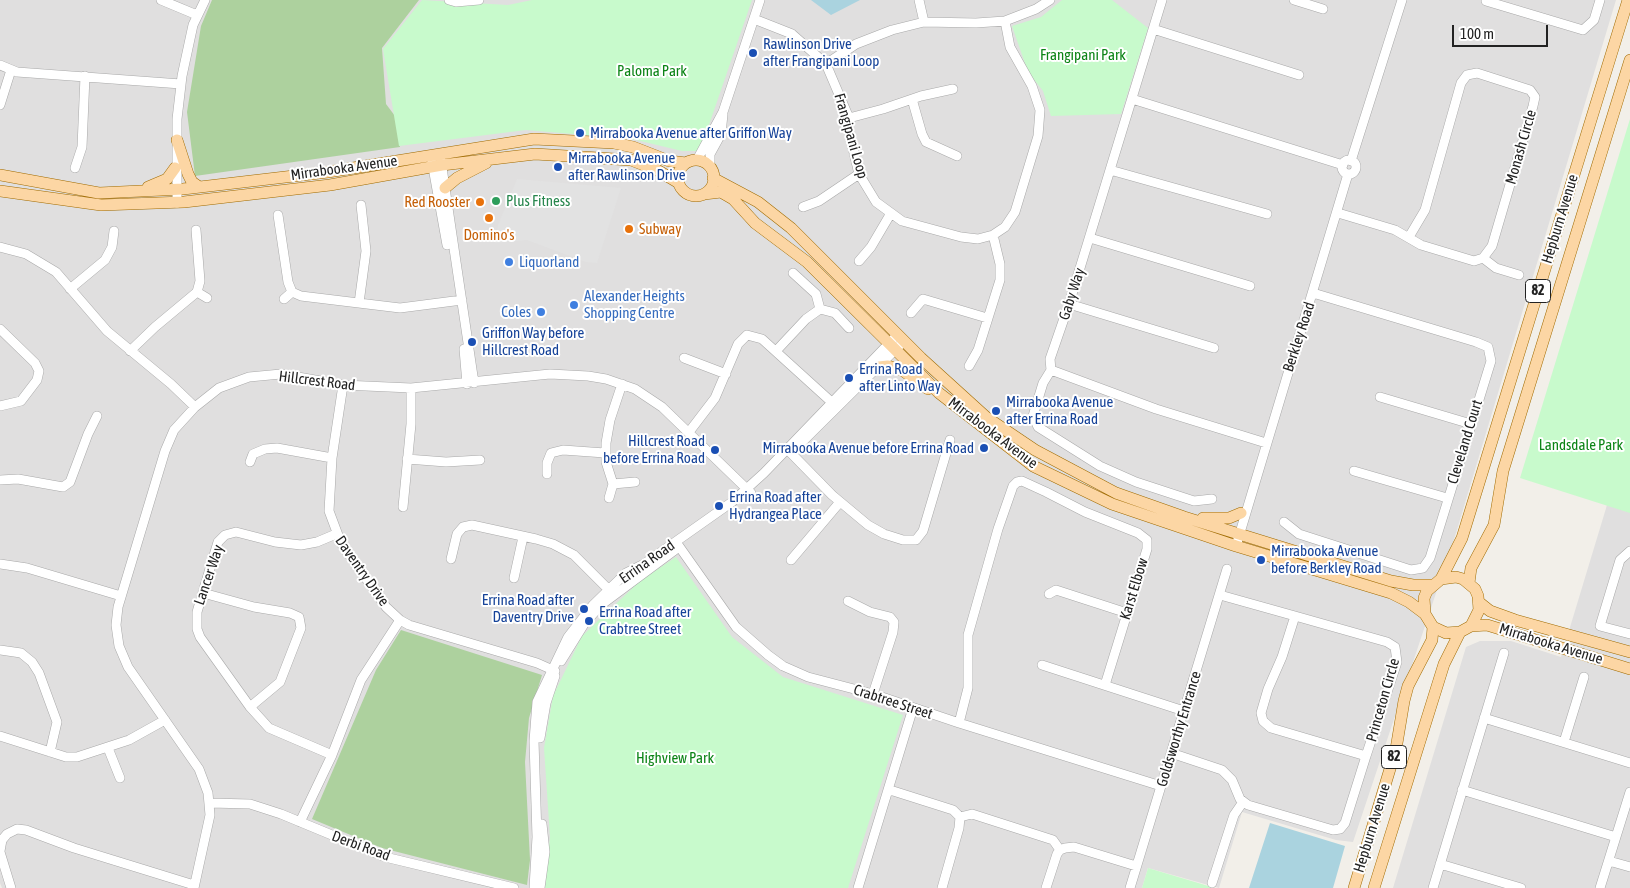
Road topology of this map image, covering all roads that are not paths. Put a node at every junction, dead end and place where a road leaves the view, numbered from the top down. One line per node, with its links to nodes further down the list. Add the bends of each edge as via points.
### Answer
1 (161, 0): 15 (street)
2 (205, 0): 15 (street)
3 (449, 0): 4 (street)
4 (479, 0)
5 (760, 0): 16 (street)
6 (920, 0): 18 (street)
7 (1050, 0): 17 (street)
8 (1162, 0): 19 (street, Gaby Way)
9 (1294, 0): 14 (street)
10 (1402, 0): 38 (street)
11 (1600, 0): 13 (street, via 1594,20 1583,30)
12 (1628, 0): 141 (main road, Hepburn Avenue / 82, via 1462,538)
13 (1486, 1)
14 (1323, 9)
15 (198, 15): 26 (street)
16 (754, 19): 21 (street, Frangipani Loop, via 792,34); 31 (street)
17 (1004, 21): 18 (street); 62 (street, via 1010,47 1036,95 1040,121 1015,212 1005,227)
18 (924, 22): 21 (street, via 856,44)
19 (1153, 29): 24 (street); 29 (street, Gaby Way)
20 (1630, 60): 142 (main road, Hepburn Avenue / 82, via 1503,471 1494,525 1471,568)
21 (826, 64): 32 (street, Frangipani Loop)
22 (0, 65): 23 (street)
23 (11, 70): 25 (street); 30 (street)
24 (1298, 75)
25 (85, 76): 26 (street); 41 (street, via 82,146)
26 (181, 84): 33 (street)
27 (952, 89): 28 (street)
28 (912, 99): 32 (street); 35 (street, via 926,142)
29 (1132, 99): 38 (street); 42 (street, Gaby Way)
30 (0, 105)
31 (724, 112): 37 (street); 43 (street, via 721,134 711,151)
32 (849, 118): 44 (street, Frangipani Loop)
33 (177, 140): 39 (street); 47 (main road, via 188,174)
34 (435, 154): 37 (main road, Mirrabooka Avenue, via 534,139 559,139 614,143 669,161); 40 (street); 47 (main road, Mirrabooka Avenue, via 328,172)
35 (957, 156)
36 (502, 158): 40 (main road, Mirrabooka Avenue); 46 (main road, Mirrabooka Avenue, via 535,154 632,160); 48 (main road, via 473,169)
37 (691, 162): 43 (main road, Mirrabooka Avenue); 46 (main road, via 679,172)
38 (1347, 163): 57 (street, Berkley Road, via 1355,164 1356,169 1348,174)
39 (176, 165): 49 (street); 51 (main road, via 170,177 162,182)
40 (437, 166): 48 (street); 53 (main road, Mirrabooka Avenue, via 330,185); 77 (street)
41 (74, 168)
42 (1110, 170): 58 (street); 64 (street, Gaby Way)
43 (712, 173): 52 (main road, via 711,187); 85 (main road, Mirrabooka Avenue, via 791,228)
44 (859, 174): 55 (street, via 819,201); 56 (street, Frangipani Loop, via 876,202)
45 (0, 175): 51 (main road, Mirrabooka Avenue, via 99,193)
46 (679, 183): 52 (main road, Mirrabooka Avenue, via 688,194)
47 (199, 187): 49 (main road, Mirrabooka Avenue)
48 (445, 188): 77 (street)
49 (180, 189): 51 (main road, Mirrabooka Avenue); 53 (street)
50 (0, 191): 53 (main road, Mirrabooka Avenue, via 101,205)
51 (126, 192)
52 (704, 194): 86 (main road, Mirrabooka Avenue, via 721,192 733,199 755,223 807,262)
53 (181, 202)
54 (361, 205): 78 (street, via 366,251)
55 (804, 207)
56 (891, 213): 62 (street, Frangipani Loop, via 902,221 961,237 978,239); 67 (street, via 871,247)
57 (1338, 213): 63 (street); 74 (street, Berkley Road)
58 (1267, 214)
59 (278, 215): 73 (street)
60 (196, 230): 72 (street, via 200,281)
61 (114, 231): 71 (street, via 112,247 105,260)
62 (993, 235): 82 (street, via 1000,280)
63 (1409, 237): 66 (street, via 1474,261); 66 (street, Monash Circle, via 1425,210 1462,83 1467,75 1477,73 1530,90 1535,97 1492,246)
64 (1090, 238): 70 (street); 79 (street, Gaby Way)
65 (0, 247): 71 (street, via 36,258 56,272)
66 (1483, 258): 69 (street, via 1496,268)
67 (859, 260)
68 (793, 273): 80 (street, via 816,294)
69 (1519, 275)
70 (1250, 286)
71 (70, 289): 88 (street)
72 (197, 292): 75 (street); 88 (street)
73 (292, 292): 76 (street); 78 (street)
74 (1313, 293): 105 (street, Cleveland Court, via 1488,346 1491,361); 108 (street, Berkley Road)
75 (207, 298)
76 (284, 299)
77 (459, 300): 78 (street, via 400,308); 95 (street)
78 (359, 303)
79 (1069, 304): 87 (street); 93 (street, Gaby Way, via 1050,359)
80 (820, 309): 83 (street, via 834,314); 89 (street)
81 (911, 314): 82 (street, via 923,299)
82 (987, 318): 91 (street, via 978,350)
83 (849, 328)
84 (0, 329): 102 (street, via 35,363 39,371 37,380 20,402)
85 (900, 338): 86 (street, Errina Road); 128 (main road, Mirrabooka Avenue, via 986,417 1035,450 1116,493)
86 (892, 348): 92 (street, Errina Road); 99 (main road, Mirrabooka Avenue); 101 (street, Errina Road)
87 (1214, 348)
88 (130, 351): 103 (street)
89 (776, 351): 94 (street, via 745,331); 101 (street)
90 (684, 358): 94 (street)
91 (969, 366)
92 (879, 367): 99 (main road, via 902,370 923,387); 101 (street, Errina Road)
93 (1051, 370): 108 (street, via 1156,409); 123 (street, Gaby Way, via 1043,383 1033,416 1038,427 1100,466 1136,482 1194,501)
94 (726, 374): 106 (street, via 715,398)
95 (470, 383): 97 (street, Hillcrest Road, via 550,374 588,376); 98 (street, Hillcrest Road)
96 (343, 384): 98 (street, Hillcrest Road); 103 (street, Hillcrest Road, via 281,374 249,377 219,388); 111 (street, Daventry Drive)
97 (622, 384): 106 (street, Hillcrest Road, via 662,406); 110 (street, via 610,420)
98 (411, 388): 112 (street)
99 (939, 392): 134 (main road, Mirrabooka Avenue, via 1033,466 1112,504)
100 (1380, 397): 105 (street)
101 (835, 405): 109 (street, Errina Road)
102 (0, 406)
103 (195, 407): 147 (street, Hillcrest Road, via 174,430 165,451)
104 (97, 416): 117 (street, via 70,482 63,487 24,479)
105 (1471, 424): 122 (street, Cleveland Court)
106 (689, 432): 120 (street, Hillcrest Road)
107 (950, 440): 125 (street, via 923,531 916,540 903,540 875,530)
108 (1266, 443): 124 (street, Berkley Road)
109 (789, 451): 120 (street, Errina Road); 125 (street)
110 (605, 453): 116 (street, via 563,450 551,453); 119 (street)
111 (332, 458): 114 (street, via 277,448 253,454); 131 (street, Daventry Drive, via 329,511)
112 (407, 459): 113 (street); 126 (street)
113 (480, 460)
114 (250, 462)
115 (1354, 471): 122 (street)
116 (547, 474)
117 (0, 480)
118 (635, 482): 119 (street)
119 (613, 484): 121 (street)
120 (749, 491): 133 (street, Errina Road, via 725,515)
121 (609, 498)
122 (1448, 498): 129 (street, Cleveland Court, via 1430,558 1423,568 1411,570 1299,534)
123 (1212, 499)
124 (1248, 500): 127 (street, Berkley Road); 130 (street, Berkley Road, via 1248,511)
125 (840, 502): 137 (street)
126 (403, 507)
127 (1241, 513): 128 (main road, via 1229,518); 130 (street, Berkley Road)
128 (1184, 516): 130 (main road, Mirrabooka Avenue)
129 (1284, 522)
130 (1238, 533): 134 (street, Berkley Road); 141 (main road, Mirrabooka Avenue, via 1391,581 1413,585)
131 (336, 534): 144 (street, Lancer Way, via 301,545 236,532 225,535 218,542); 153 (street, Daventry Drive, via 386,607)
132 (523, 537): 136 (street, via 472,525 463,527 457,534); 140 (street); 143 (street, via 553,544 569,552)
133 (678, 544): 143 (street, Errina Road); 166 (street, Crabtree Street, via 736,627 768,655 808,677)
134 (1234, 545): 151 (main road, Mirrabooka Avenue, via 1391,593)
135 (1630, 551): 157 (street, via 1620,560 1600,626)
136 (451, 559)
137 (792, 560)
138 (0, 564): 147 (street, via 27,568)
139 (1227, 569): 146 (street, Goldsworthy Entrance)
140 (514, 578)
141 (1437, 582): 142 (main road, via 1456,577); 151 (main road, 82, via 1424,598)
142 (1469, 583): 149 (main road, via 1475,589)
143 (611, 592): 163 (street, Errina Road, via 583,616 568,637)
144 (203, 593): 167 (street, Lancer Way, via 197,612 200,637); 167 (street, via 298,617 300,628 280,682)
145 (1049, 594): 150 (street, via 1056,590)
146 (1220, 595): 152 (street, Princeton Circle); 169 (street, Goldsworthy Entrance)
147 (121, 596): 171 (street, Hillcrest Road, via 116,626 119,646 128,666)
148 (848, 601): 166 (street, via 890,617 894,622)
149 (1480, 604): 154 (main road, via 1478,616); 159 (main road, Mirrabooka Avenue, via 1515,620)
150 (1127, 613): 165 (street, Karst Elbow); 172 (street, Karst Elbow, via 1146,540 1138,533 1022,481 1013,486 968,635 968,688)
151 (1425, 614): 155 (main road)
152 (1295, 616): 179 (street, Princeton Circle, via 1387,642 1396,650 1397,662); 179 (street, Princeton Circle, via 1268,689 1261,714 1263,721 1271,728)
153 (400, 620): 163 (street, Daventry Drive); 178 (street, via 361,680)
154 (1471, 626): 156 (main road); 162 (main road, Mirrabooka Avenue, via 1487,624)
155 (1433, 627): 156 (main road, via 1446,633); 207 (main road, Hepburn Avenue / 82, via 1428,649 1406,694 1396,749)
156 (1460, 632): 208 (main road, Hepburn Avenue / 82, via 1444,664)
157 (1630, 634)
158 (0, 650): 176 (street, via 20,653 32,662 39,673 57,722)
159 (1630, 652)
160 (1504, 653): 170 (street)
161 (1042, 665): 165 (street)
162 (1630, 669)
163 (554, 670): 201 (street, Errina Road, via 537,702); 202 (street, Errina Road, via 540,735 546,846)
164 (1584, 677): 174 (street)
165 (1106, 685): 169 (street)
166 (873, 694): 168 (street, Crabtree Street)
167 (250, 707): 178 (street, Lancer Way, via 269,728)
168 (913, 708): 172 (street, Crabtree Street); 183 (street)
169 (1184, 712): 177 (street, Goldsworthy Entrance)
170 (1484, 718): 174 (street); 184 (street)
171 (165, 720): 175 (street); 187 (street, Hillcrest Road, via 199,769)
172 (959, 724): 182 (street, Crabtree Street)
173 (0, 736): 176 (street)
174 (1564, 742): 180 (street)
175 (108, 748): 176 (street, via 77,757); 181 (street)
176 (50, 752)
177 (1171, 753): 182 (street, Goldsworthy Entrance); 186 (street, via 1222,770)
178 (332, 755): 189 (street)
179 (1366, 756): 186 (street, via 1346,823 1340,829 1329,829)
180 (1630, 763)
181 (120, 778)
182 (1161, 786): 195 (street, Goldsworthy Entrance)
183 (890, 790): 188 (street, via 953,810); 203 (street)
184 (1462, 790): 190 (street); 194 (street)
185 (1630, 792): 190 (street)
186 (1244, 802): 197 (street, via 1234,815)
187 (210, 803): 189 (street, Derbi Road, via 250,804); 198 (street, Hillcrest Road)
188 (960, 817): 191 (street, via 972,814 1053,840); 204 (street)
189 (300, 822): 200 (street, Derbi Road, via 385,857)
190 (1616, 837): 193 (street)
191 (1060, 850): 195 (street, via 1074,848); 205 (street)
192 (0, 852): 198 (street, via 7,834 16,829 26,830); 199 (street)
193 (1609, 861): 196 (street); 211 (street)
194 (1440, 864): 209 (street); 210 (street)
195 (1136, 866): 206 (street, Goldsworthy Entrance)
196 (1630, 867)
197 (1212, 883)
198 (194, 886)
199 (11, 888)
200 (514, 888)
201 (534, 888)
202 (540, 888)
203 (858, 888)
204 (944, 888)
205 (1046, 888)
206 (1130, 888)
207 (1354, 888)
208 (1374, 888)
209 (1433, 888)
210 (1521, 888)
211 (1600, 888)

